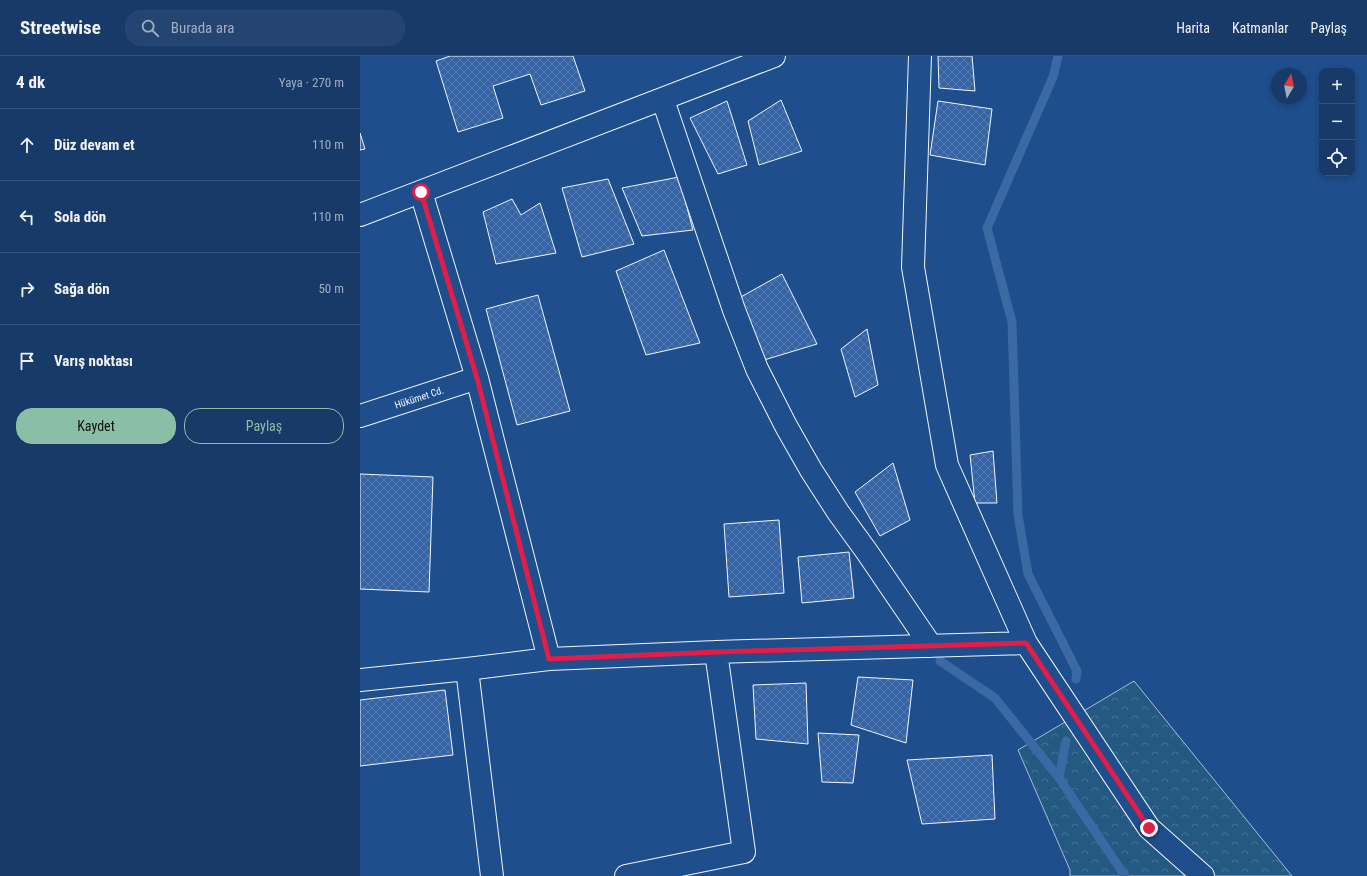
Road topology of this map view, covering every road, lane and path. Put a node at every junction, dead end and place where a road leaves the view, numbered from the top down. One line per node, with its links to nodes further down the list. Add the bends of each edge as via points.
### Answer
1 (920, 56): 8 (street, via 913,267 947,465)
2 (770, 57): 3 (street)
3 (663, 100): 4 (street); 9 (street, via 734,310 757,369 811,470)
4 (421, 192): 5 (street); 6 (street)
5 (360, 215)
6 (477, 378): 7 (street, Hükümet Cd.); 11 (street)
7 (360, 416)
8 (1026, 643): 9 (street); 16 (street, via 1149,828)
9 (931, 646): 10 (street)
10 (716, 652): 11 (street); 15 (street, via 744,852)
11 (549, 659): 12 (street)
12 (467, 670): 13 (street); 14 (street)
13 (360, 680)
14 (492, 876)
15 (626, 876)
16 (1203, 876)

